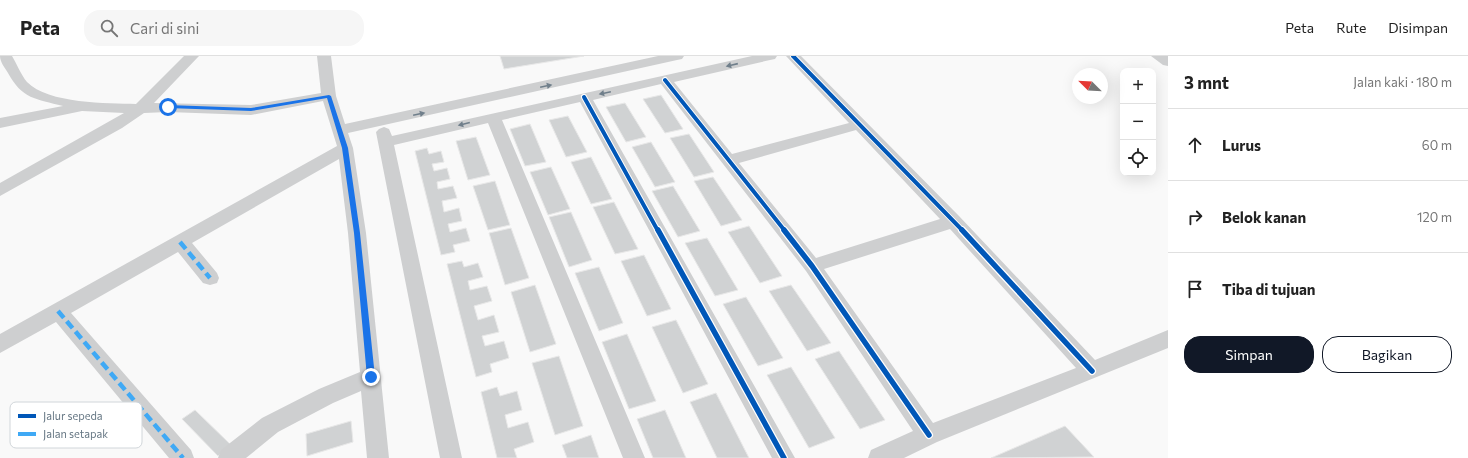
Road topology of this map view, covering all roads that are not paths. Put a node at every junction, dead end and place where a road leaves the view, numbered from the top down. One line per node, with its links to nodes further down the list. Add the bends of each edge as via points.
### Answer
1 (5, 56): 12 (street, via 21,84 29,91)
2 (192, 56): 13 (street)
3 (324, 56): 10 (street)
4 (677, 56): 15 (street, one-way to 4)
5 (770, 56): 9 (street, one-way to 9)
6 (793, 56): 17 (street)
7 (1158, 56): 8 (street)
8 (1168, 62)
9 (665, 80): 11 (street, one-way to 11); 21 (street)
10 (329, 96): 13 (street, via 251,110 168,107); 18 (street)
11 (584, 97): 14 (street); 40 (street)
12 (84, 107): 13 (street); 16 (street)
13 (140, 109): 22 (street, via 91,141)
14 (493, 117): 19 (street, one-way to 19); 39 (street)
15 (381, 122): 18 (street); 19 (street)
16 (0, 123)
17 (858, 125): 21 (street); 23 (street)
18 (340, 130): 20 (street)
19 (386, 142): 38 (street)
20 (345, 148): 24 (street); 31 (street, via 357,233)
21 (729, 160): 25 (street)
22 (0, 190)
23 (953, 221): 25 (street); 30 (street)
24 (180, 242): 26 (street); 27 (street)
25 (812, 266): 34 (street)
26 (210, 278)
27 (58, 311): 29 (street); 32 (street)
28 (1168, 339): 30 (street)
29 (0, 344)
30 (1092, 371): 34 (street)
31 (371, 377): 36 (street, via 326,396 270,425); 37 (street)
32 (135, 402)
33 (142, 410): 35 (street)
34 (929, 435): 41 (street)
35 (183, 458)
36 (229, 458)
37 (378, 458)
38 (451, 458)
39 (634, 458)
40 (784, 458)
41 (879, 458)

